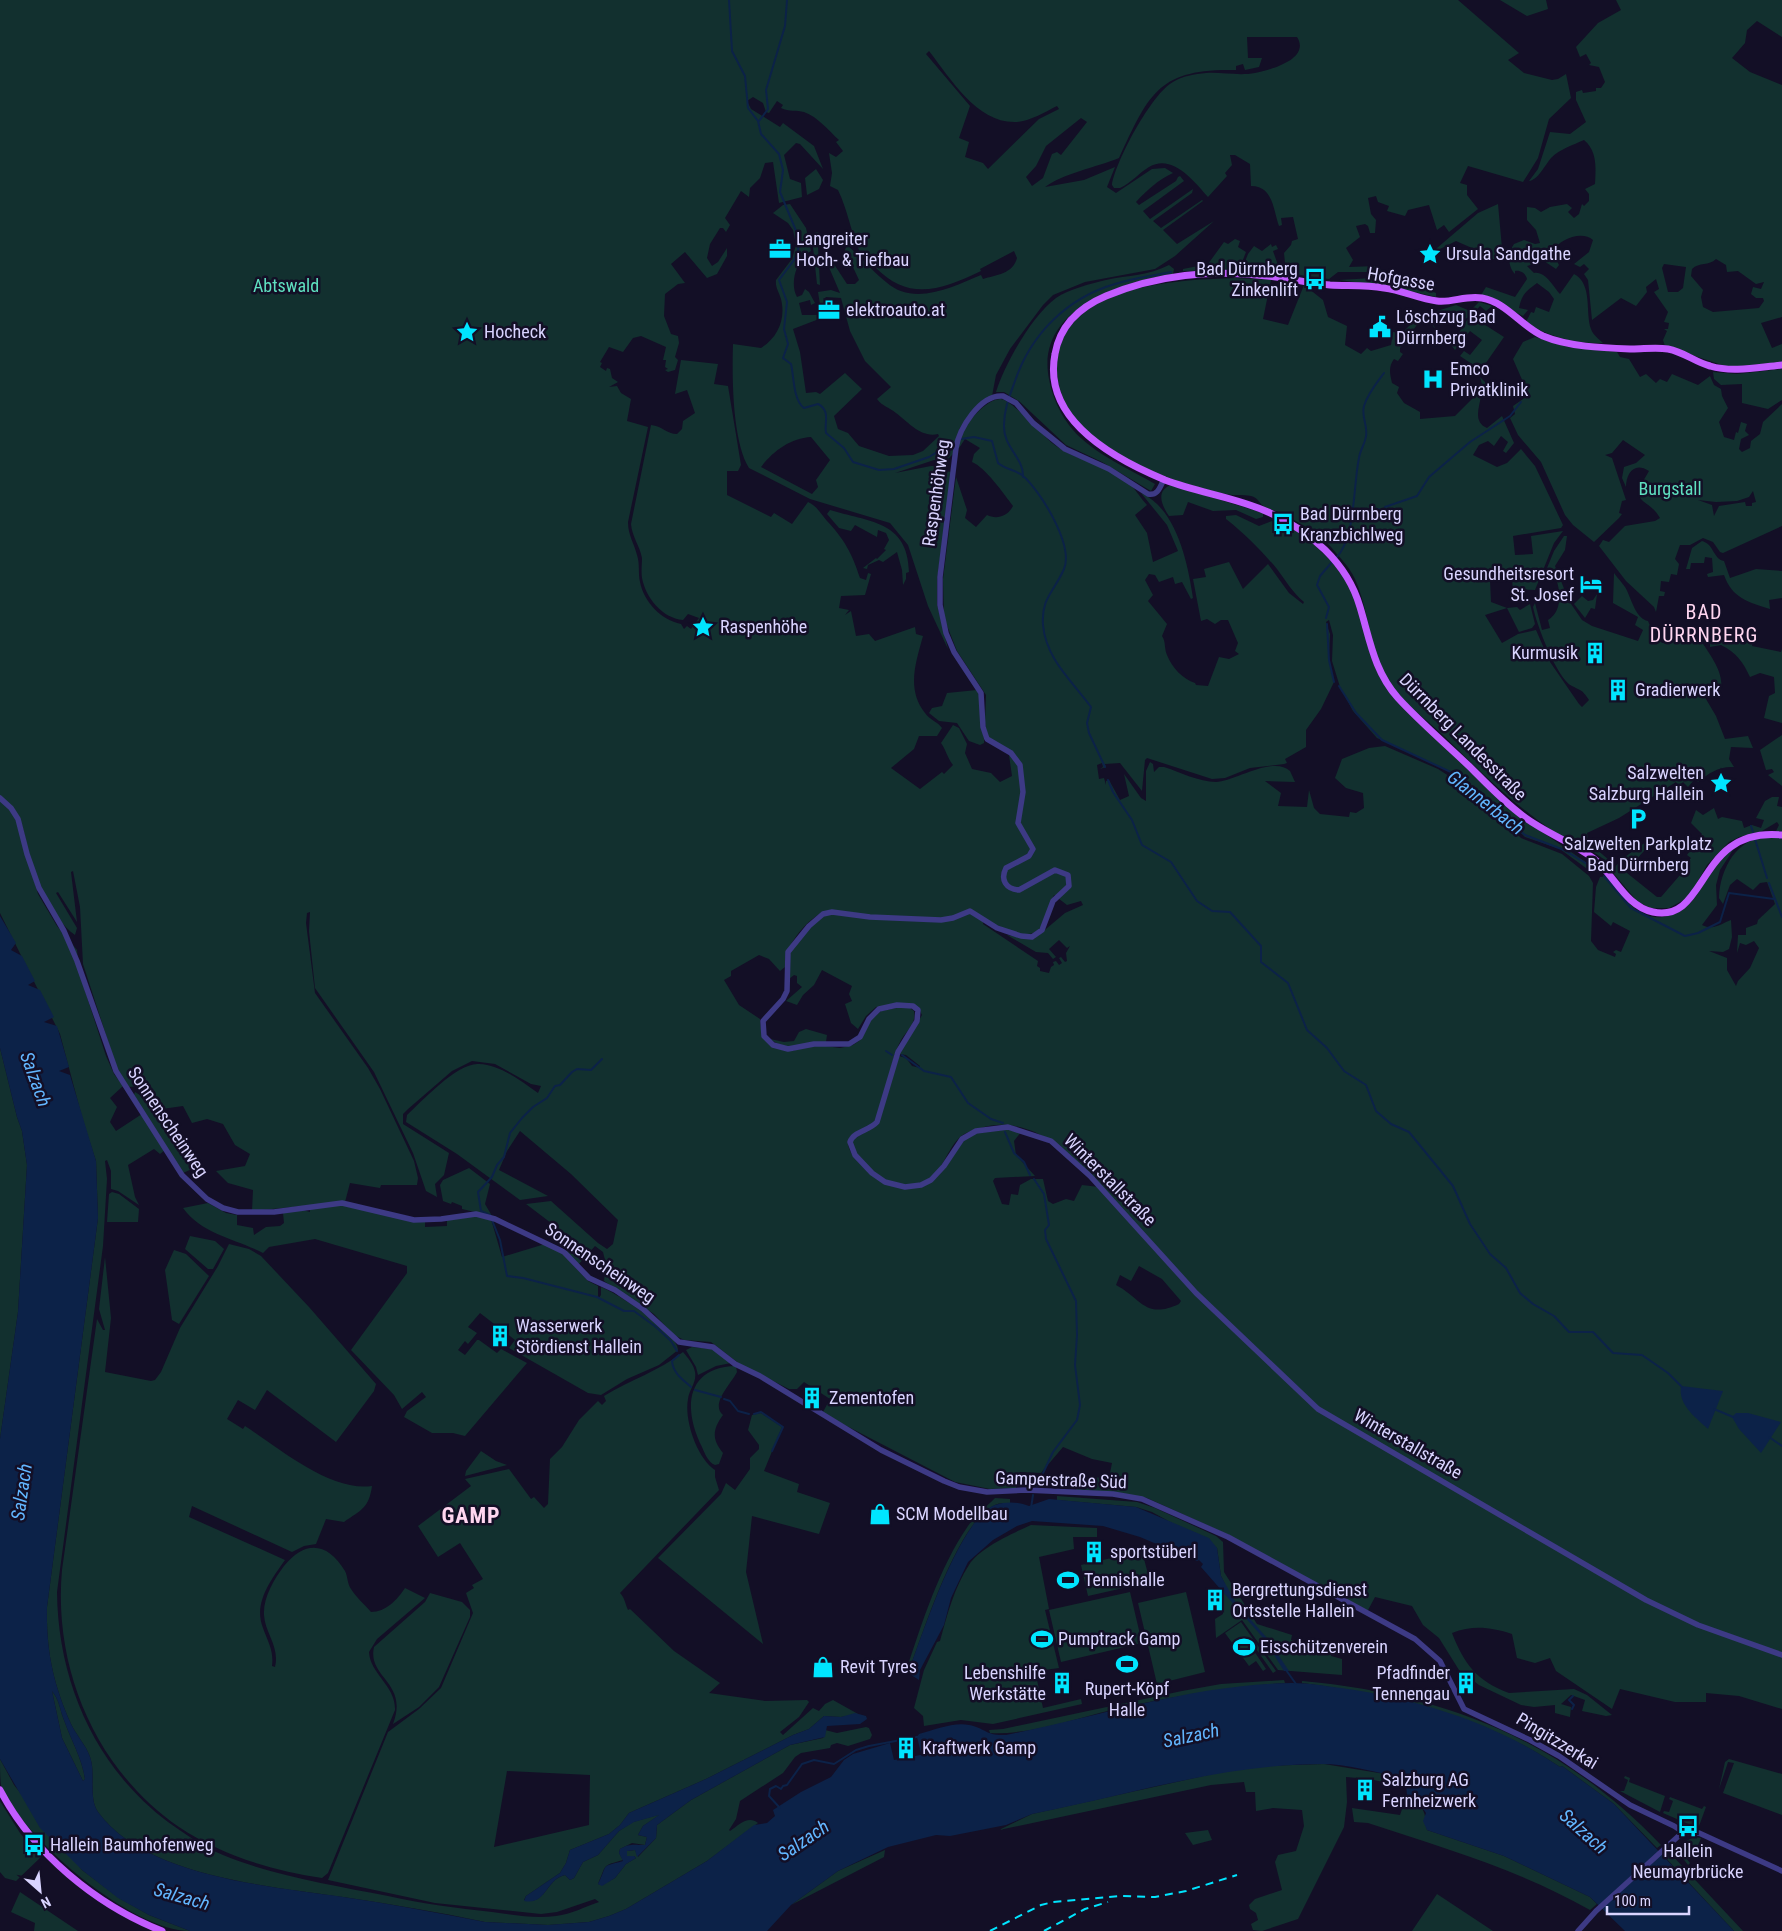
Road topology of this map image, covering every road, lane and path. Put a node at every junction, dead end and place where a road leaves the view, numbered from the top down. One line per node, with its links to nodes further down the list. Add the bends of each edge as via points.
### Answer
1 (1178, 276): 2 (main road, Hofgasse, via 1246,274 1332,285 1381,287 1439,301 1481,297 1496,303 1537,333 1557,341 1667,349 1725,370); 3 (main road, Dürrnberg Landesstraße, via 1114,293 1086,307 1069,321 1062,332 1053,363 1060,399 1081,429 1121,459)
2 (1782, 365)
3 (1164, 479): 4 (street, Raspenhöhweg, via 1158,492 1148,494 1109,469 1065,449 1009,399 995,397 979,407 958,436 940,594 946,633 960,664 981,694 983,727); 6 (main road, Dürrnberg Landesstraße, via 1250,504 1310,536 1334,559 1355,591 1372,652 1384,678 1399,698 1513,808 1537,826 1593,858 1639,906 1655,912 1673,911 1690,900 1716,859 1734,843 1756,835)
4 (989, 742): 8 (street, Winterstallstraße, via 1011,753 1020,765 1023,792 1018,823 1033,849 1029,856 1006,868 1003,876 1006,885 1014,890 1024,889 1055,870 1065,872 1070,878 1069,886 1053,901 1042,930 1032,936 1013,934 992,926 970,911 941,920 825,913 814,920 790,948 786,995 762,1023 769,1041 782,1049 814,1044 840,1045 853,1042 862,1034 872,1015 884,1008 904,1004 918,1010 917,1021 898,1052 877,1122 851,1140 851,1148 862,1163 885,1182 915,1187 936,1176 958,1143 976,1131 1011,1127 1051,1141 1090,1176 1196,1293 1318,1409 1646,1600 1698,1625)
5 (0, 798): 7 (street, Sonnenscheinweg, via 18,819 39,888 77,961 116,1071 182,1176 206,1199 223,1208 247,1213 342,1203 414,1220 476,1214 489,1217 564,1252 589,1278 615,1290)
6 (1782, 836)
7 (684, 1344): 9 (street, Gamperstraße Süd, via 713,1347 735,1364 881,1450 959,1487 987,1492 1026,1490 1122,1495 1142,1499 1228,1537 1422,1645 1440,1661)
8 (1782, 1655)
9 (1464, 1709): 11 (street, Pingitzzerkai, via 1559,1756 1630,1805)
10 (0, 1790): 13 (main road, via 36,1841 70,1875 112,1906)
11 (1683, 1832): 12 (street, via 1699,1833); 14 (street)
12 (1782, 1871)
13 (162, 1931)
14 (1578, 1931)

